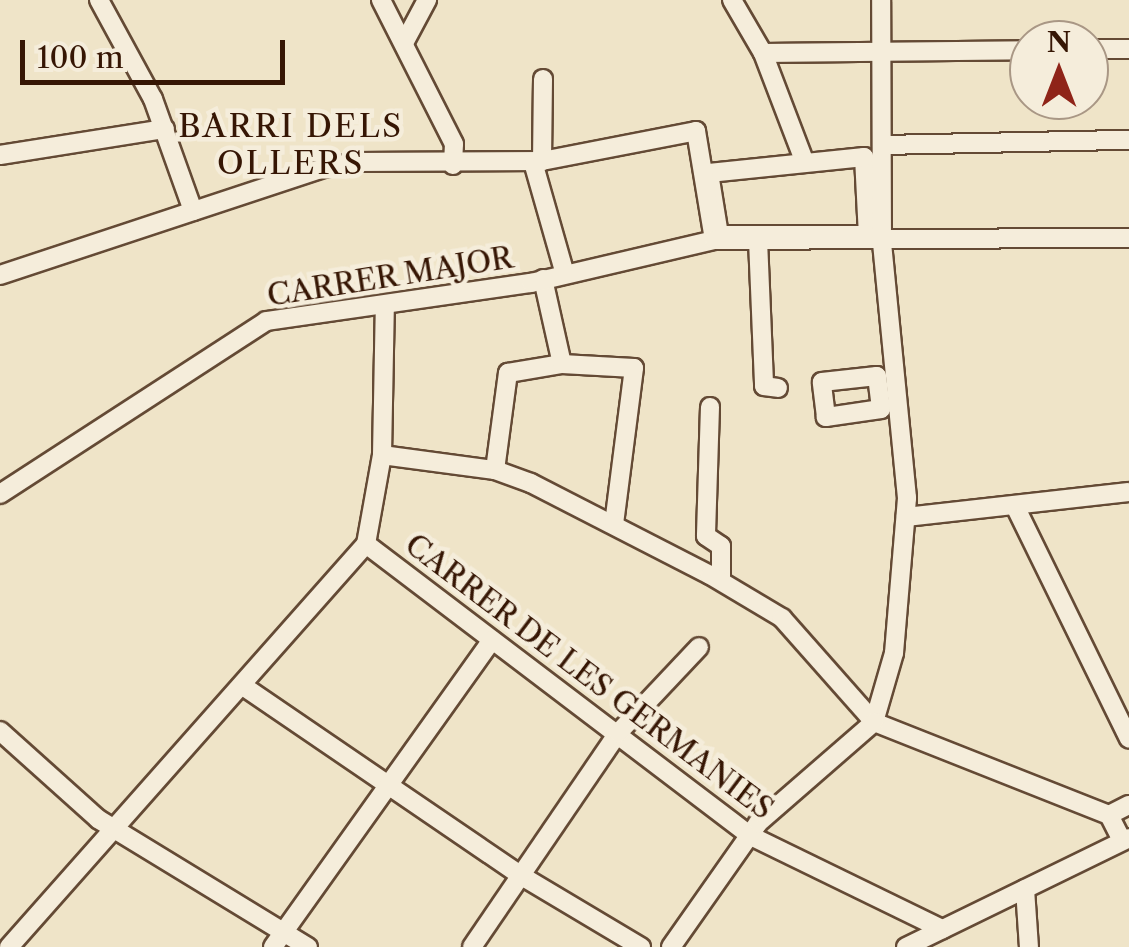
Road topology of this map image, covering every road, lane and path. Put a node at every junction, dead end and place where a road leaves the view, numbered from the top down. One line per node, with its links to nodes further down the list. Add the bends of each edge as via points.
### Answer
1 (98, 0): 11 (street)
2 (380, 0): 6 (street)
3 (427, 0): 6 (street)
4 (732, 0): 8 (street)
5 (881, 0): 9 (street)
6 (404, 42): 17 (street, via 454,144)
7 (1009, 50): 9 (street)
8 (763, 52): 9 (street); 15 (street)
9 (881, 52): 13 (street)
10 (544, 80): 16 (street)
11 (165, 129): 14 (street); 18 (street)
12 (1129, 140): 13 (street)
13 (882, 144): 22 (street)
14 (0, 156)
15 (803, 158): 15 (street, via 864,157 868,235 719,235 709,173)
16 (537, 162): 17 (street); 20 (street, via 696,131); 24 (street)
17 (453, 165): 18 (street, via 357,162)
18 (192, 211): 23 (street)
19 (1129, 238): 22 (street, CARRER MAJOR)
20 (714, 240): 21 (street, CARRER MAJOR); 24 (street, CARRER MAJOR)
21 (758, 240): 22 (street, CARRER MAJOR); 29 (street, via 764,386)
22 (882, 242): 28 (street)
23 (0, 274)
24 (565, 274): 25 (street, CARRER MAJOR)
25 (543, 279): 26 (street, CARRER MAJOR); 27 (street)
26 (385, 305): 31 (street); 34 (street, CARRER MAJOR, via 266,321)
27 (562, 364): 32 (street, via 508,373); 37 (street, via 634,368)
28 (886, 381): 28 (street, via 877,376 822,382 826,417 881,409); 36 (street)
29 (778, 388)
30 (710, 407): 39 (street, via 706,536 721,546)
31 (382, 455): 32 (street); 38 (street)
32 (495, 470): 37 (street)
33 (1129, 492): 35 (street)
34 (0, 494)
35 (1015, 506): 36 (street); 46 (street)
36 (906, 517): 43 (street, via 894,653)
37 (614, 525): 39 (street)
38 (366, 544): 40 (street, CARRER DE LES GERMANIES); 42 (street)
39 (721, 580): 43 (street, via 782,618)
40 (492, 640): 45 (street, CARRER DE LES GERMANIES); 47 (street)
41 (699, 647): 45 (street)
42 (243, 686): 47 (street); 50 (street)
43 (874, 722): 49 (street); 51 (street)
44 (0, 731): 50 (street)
45 (618, 733): 51 (street, CARRER DE LES GERMANIES); 53 (street)
46 (1129, 738)
47 (386, 784): 53 (street); 56 (street)
48 (1129, 804): 49 (street)
49 (1109, 815): 52 (street)
50 (112, 829): 56 (street); 57 (street)
51 (749, 835): 55 (street, CARRER DE LES GERMANIES); 61 (street)
52 (1125, 839): 54 (street)
53 (520, 875): 59 (street); 60 (street)
54 (1024, 888): 55 (street); 63 (street)
55 (942, 929): 62 (street)
56 (278, 940): 58 (street)
57 (8, 947)
58 (308, 947)
59 (472, 947)
60 (641, 947)
61 (670, 947)
62 (906, 947)
63 (1029, 947)

